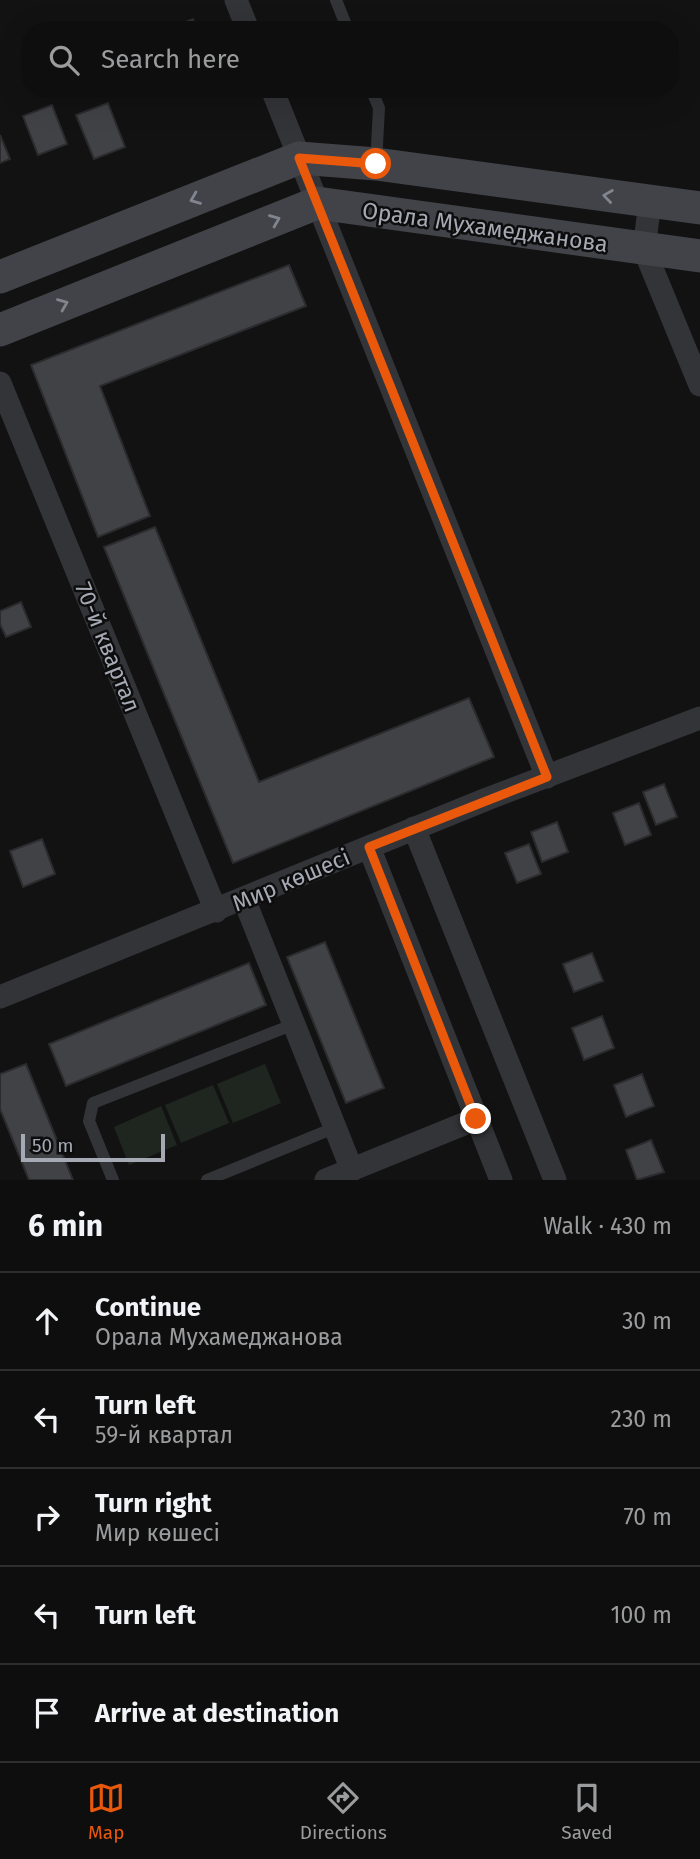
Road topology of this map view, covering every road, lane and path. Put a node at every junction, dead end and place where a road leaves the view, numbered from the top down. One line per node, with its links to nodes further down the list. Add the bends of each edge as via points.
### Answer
1 (236, 0): 3 (street)
2 (336, 0): 4 (lane)
3 (244, 21)
4 (344, 21)
5 (276, 98): 7 (street)
6 (375, 98): 8 (lane, via 379,108)
7 (299, 158): 8 (street, Орала Мухамеджанова); 10 (street); 14 (street, Орала Мухамеджанова, one-way to 14)
8 (376, 164): 9 (street, Орала Мухамеджанова, one-way to 8)
9 (650, 202): 11 (street, Орала Мухамеджанова); 12 (street)
10 (317, 203): 12 (street, Орала Мухамеджанова); 15 (street, Орала Мухамеджанова, one-way to 10); 19 (street)
11 (700, 208)
12 (644, 248): 13 (street, Орала Мухамеджанова); 17 (street)
13 (700, 256)
14 (0, 277)
15 (0, 330)
16 (0, 383): 23 (street, 70-й квартал)
17 (700, 385)
18 (700, 718): 19 (street, Мир көшесі)
19 (547, 777): 20 (street, Мир көшесі)
20 (414, 828): 21 (street, Мир көшесі); 33 (street)
21 (369, 847): 22 (street, Мир көшесі); 26 (street)
22 (244, 899): 23 (street, Мир көшесі); 25 (street)
23 (216, 911): 24 (street, Мир көшесі)
24 (0, 998)
25 (292, 1025): 27 (street); 29 (lane, via 93,1103 89,1121)
26 (476, 1119): 28 (street); 32 (street)
27 (334, 1128): 28 (street); 30 (lane)
28 (352, 1170): 31 (street)
29 (113, 1180)
30 (207, 1180)
31 (326, 1180)
32 (501, 1180)
33 (555, 1180)

